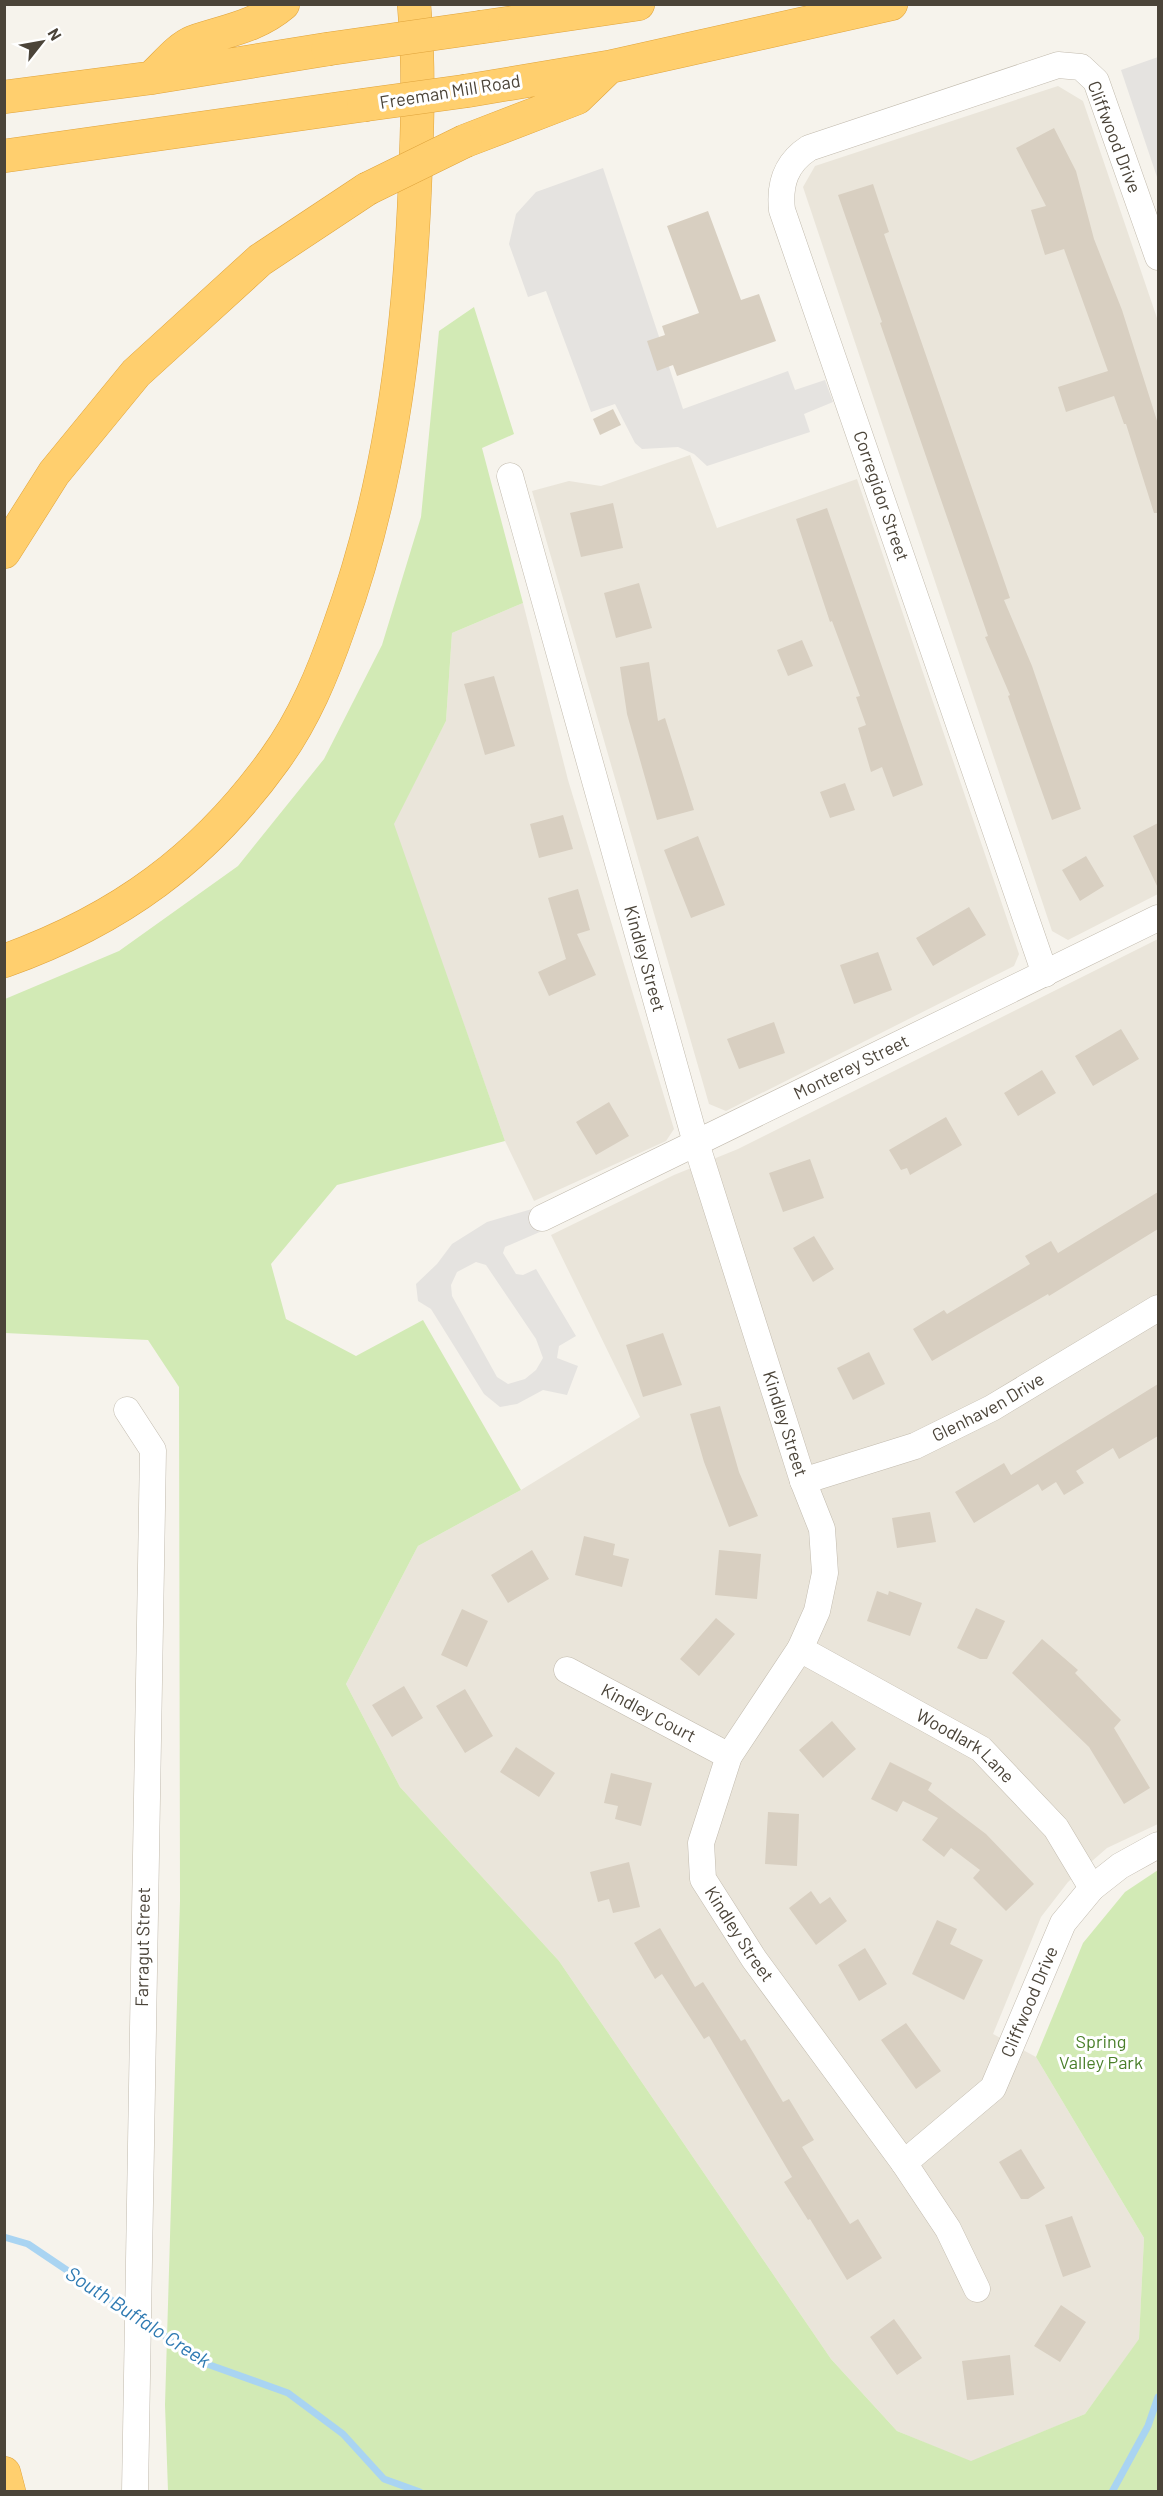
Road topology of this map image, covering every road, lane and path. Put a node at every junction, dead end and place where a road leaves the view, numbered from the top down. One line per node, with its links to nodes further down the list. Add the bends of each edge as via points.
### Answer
1 (283, 4): 6 (highway, via 243,28 191,43)
2 (414, 4): 14 (highway, via 417,141 404,350 375,511 357,578 309,702 277,756 210,837 124,905 88,926)
3 (638, 4): 6 (highway, bridge)
4 (891, 4): 5 (highway, Freeman Mill Road)
5 (609, 66): 9 (highway, Freeman Mill Road, bridge, via 466,91); 12 (highway, bridge, via 577,98 465,141 367,189 260,260 136,373 54,473)
6 (150, 78): 7 (highway)
7 (15, 95)
8 (931, 106): 10 (street, Cliffwood Drive, via 1058,65 1081,67 1089,72 1096,81); 15 (street, Corregidor Street, via 809,148 791,163 782,183 782,210)
9 (10, 155)
10 (1158, 257)
11 (510, 476): 16 (street, Kindley Street)
12 (4, 552)
13 (1158, 918): 15 (street, Monterey Street)
14 (4, 961)
15 (1045, 974): 16 (street, Monterey Street)
16 (696, 1143): 17 (street, Monterey Street); 20 (street, Kindley Street)
17 (543, 1218)
18 (1158, 1308): 20 (street, Glenhaven Drive, via 992,1408 915,1446)
19 (127, 1410): 30 (street, Farragut Street, via 153,1450)
20 (803, 1480): 21 (street, Kindley Street, via 822,1529 825,1573 817,1611)
21 (800, 1649): 23 (street, Kindley Street); 25 (street, Woodlark Lane, via 981,1749 1056,1827)
22 (567, 1670): 23 (street, Kindley Court)
23 (729, 1756): 26 (street, Kindley Street, via 700,1844 703,1879 754,1959)
24 (1158, 1845): 25 (street, Cliffwood Drive, via 1120,1866)
25 (1092, 1888): 26 (street, Cliffwood Drive, via 1063,1923 993,2088)
26 (904, 2163): 27 (street, Kindley Street, via 948,2229)
27 (977, 2289)
28 (4, 2473): 29 (highway)
29 (9, 2492)
30 (135, 2492)

